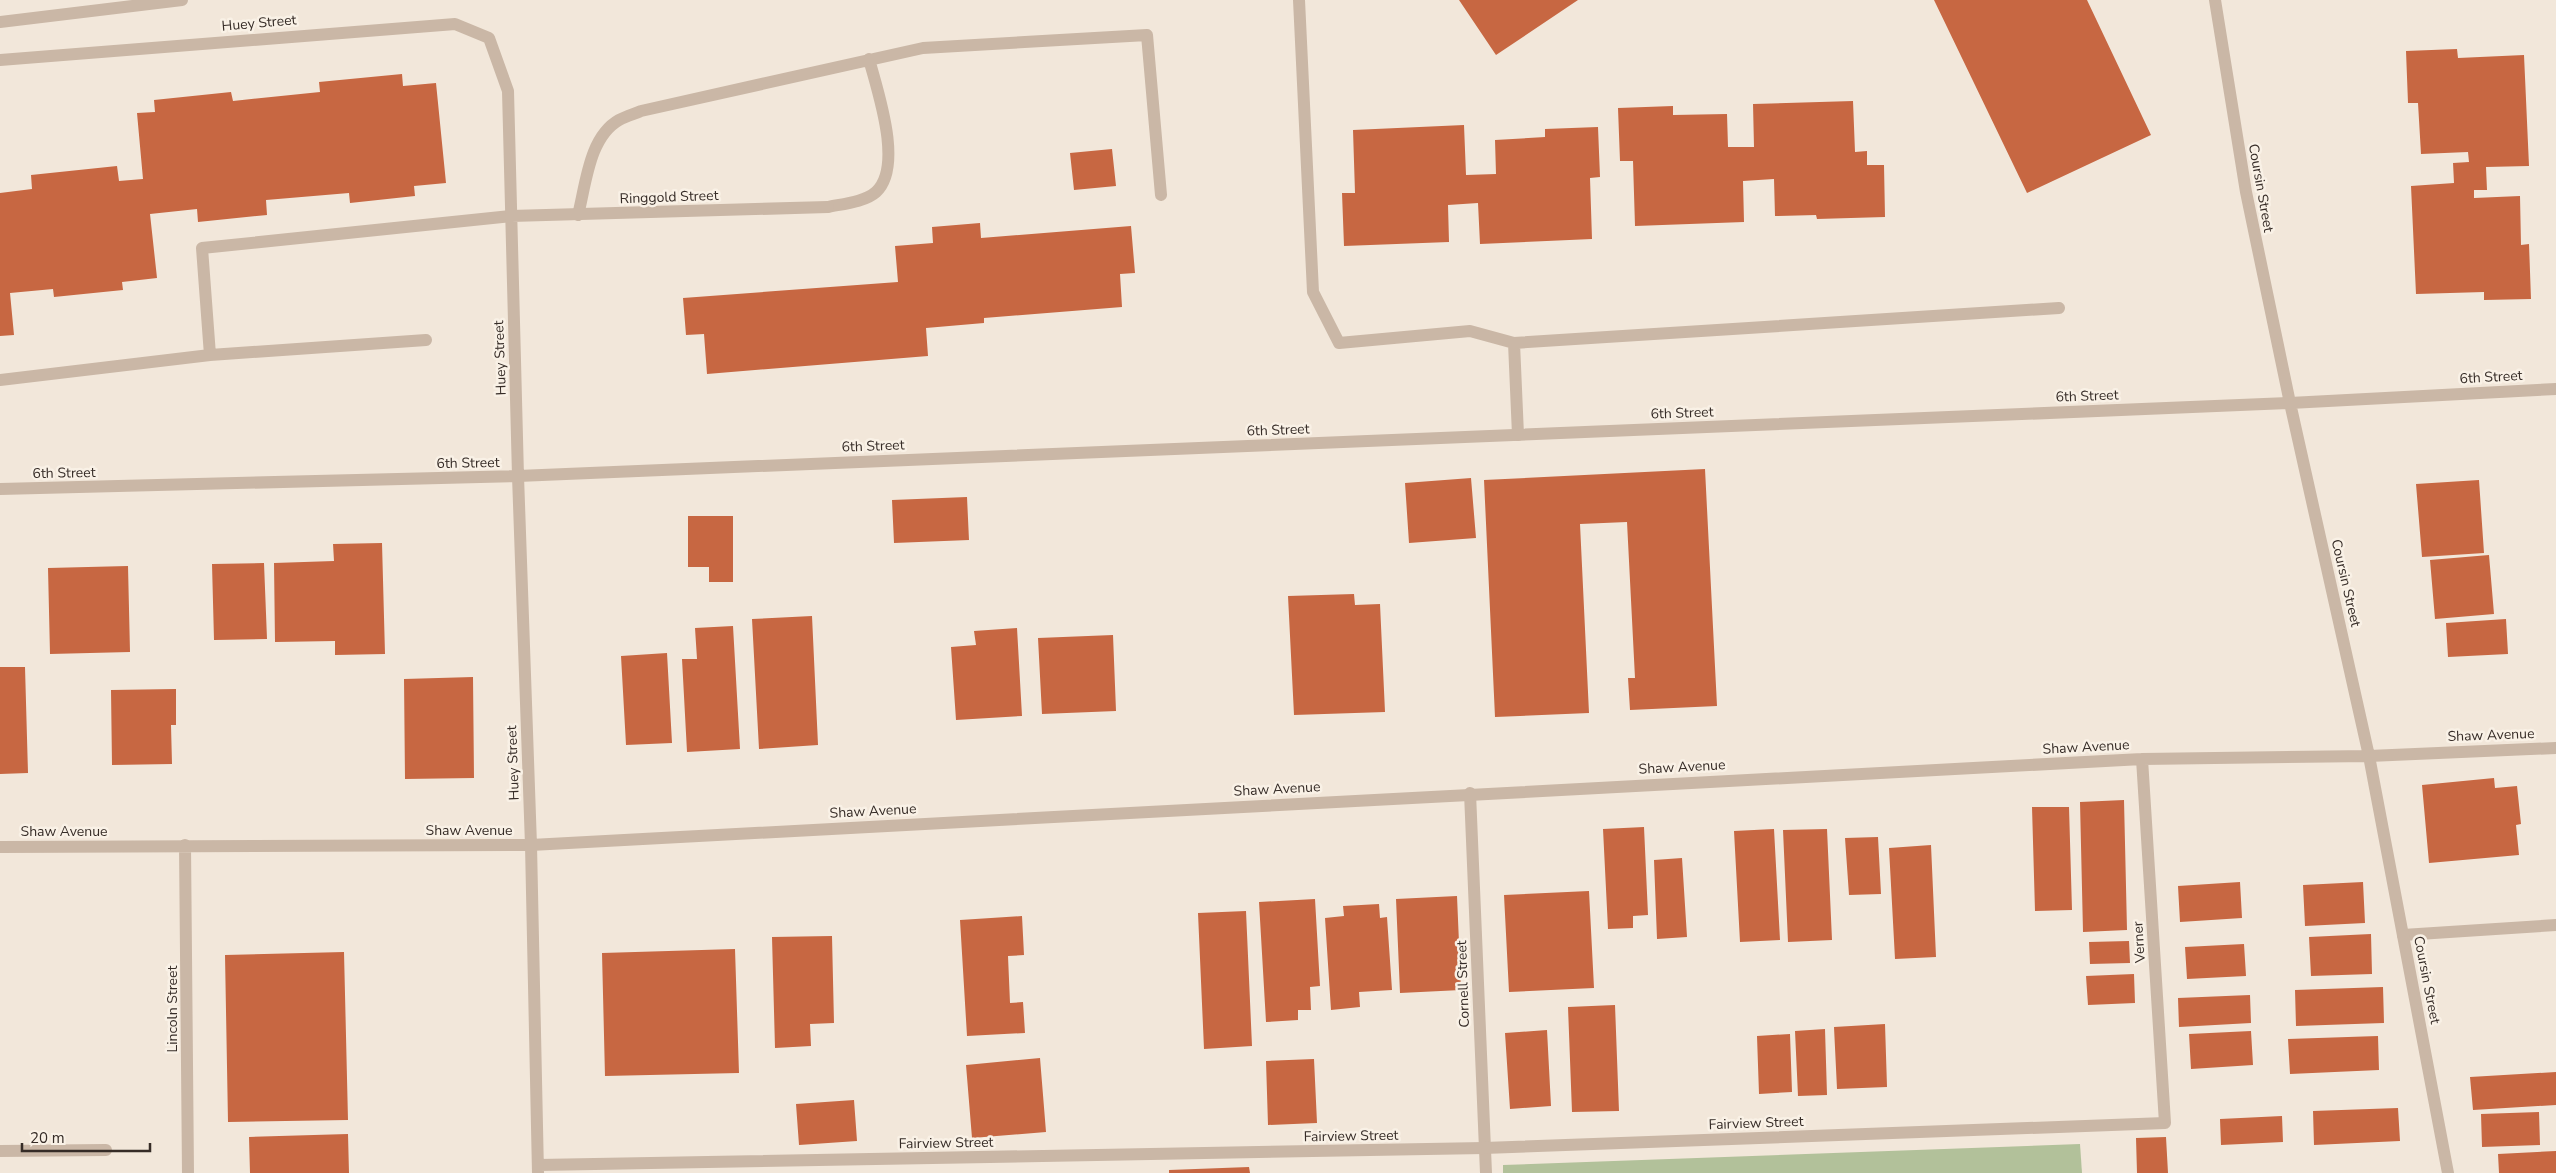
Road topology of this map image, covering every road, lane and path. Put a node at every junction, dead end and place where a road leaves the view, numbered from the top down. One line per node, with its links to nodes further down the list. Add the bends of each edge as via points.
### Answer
1 (182, 0): 4 (street)
2 (1299, 0): 12 (street, via 1313,292 1339,342 1470,330)
3 (2215, 0): 16 (street, Coursin Street, via 2246,192)
4 (0, 22)
5 (869, 59): 7 (street, via 923,48 1147,35); 8 (street, via 641,111 619,120 604,132 595,150); 8 (street, Ringgold Street, via 884,116 887,173 876,192 828,208)
6 (0, 60): 9 (street, Huey Street, via 455,24 489,38 508,92)
7 (1161, 195)
8 (578, 214): 9 (street, Ringgold Street)
9 (511, 216): 13 (street, Ringgold Street, via 202,248); 18 (street, Huey Street)
10 (2059, 308): 12 (street)
11 (426, 340): 13 (street)
12 (1514, 342): 17 (street)
13 (210, 355): 14 (street)
14 (0, 380)
15 (2556, 389): 16 (street, 6th Street)
16 (2290, 403): 17 (street, 6th Street); 21 (street, Coursin Street)
17 (1518, 434): 18 (street, 6th Street)
18 (518, 476): 19 (street, 6th Street); 24 (street, Huey Street)
19 (0, 490)
20 (2556, 748): 21 (street, Shaw Avenue)
21 (2369, 756): 22 (street, Shaw Avenue); 28 (street, Coursin Street)
22 (2142, 759): 23 (street, Shaw Avenue); 29 (street, Verner)
23 (1470, 793): 24 (street, Shaw Avenue); 30 (street, Cornell Street)
24 (531, 845): 25 (street, Shaw Avenue); 33 (street, Huey Street)
25 (186, 846): 26 (street, Shaw Avenue); 34 (street, Lincoln Street)
26 (0, 847)
27 (2556, 926): 28 (street)
28 (2403, 935): 36 (street, Coursin Street)
29 (2165, 1124): 30 (street, Fairview Street)
30 (1484, 1148): 33 (street, Fairview Street); 35 (street, Cornell Street)
31 (106, 1150): 32 (street)
32 (0, 1151)
33 (538, 1169)
34 (188, 1173)
35 (1486, 1173)
36 (2448, 1173)

